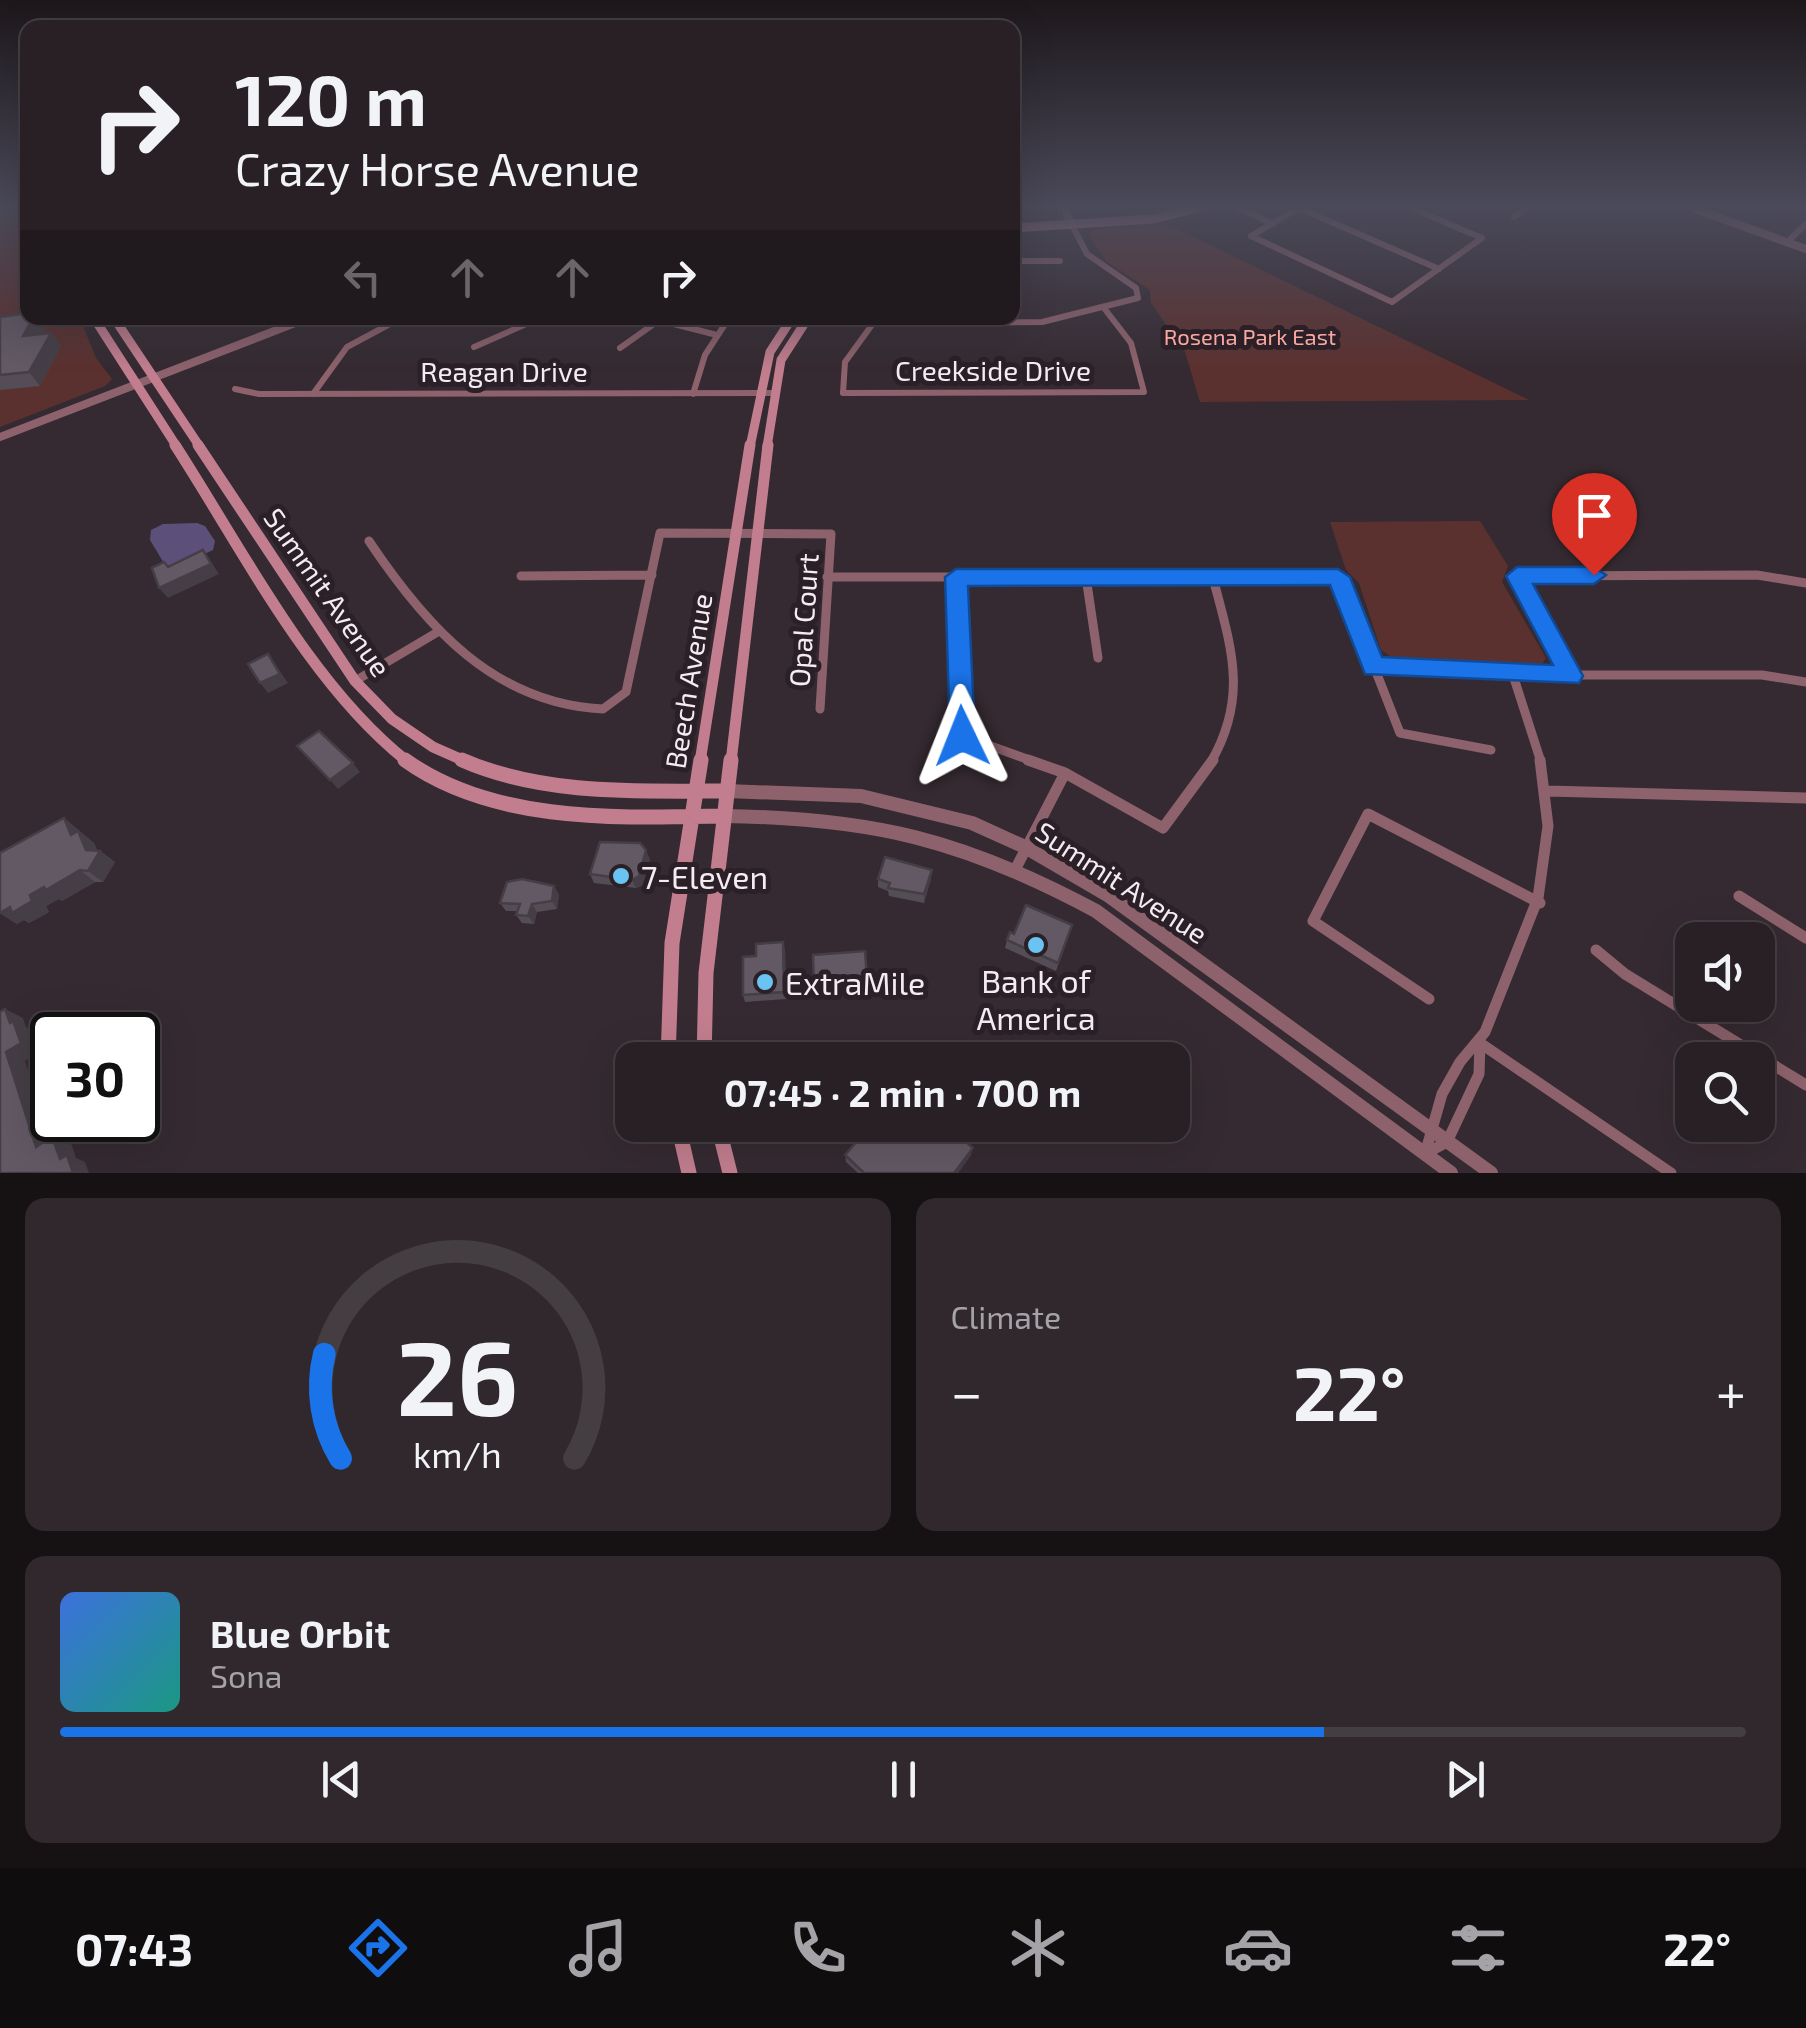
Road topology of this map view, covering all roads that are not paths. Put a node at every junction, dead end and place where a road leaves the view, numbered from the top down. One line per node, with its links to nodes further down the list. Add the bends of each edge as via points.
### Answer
1 (1094, 260): 8 (street)
2 (1302, 260): 7 (street, via 1392,302)
3 (1416, 260): 7 (street)
4 (1453, 260): 7 (street)
5 (1020, 261): 6 (street)
6 (1060, 261)
7 (1439, 270)
8 (1140, 295): 9 (street)
9 (1104, 308): 10 (street); 21 (street, Creekside Drive, via 1131,342 1144,392 843,393 848,357)
10 (1020, 323)
11 (98, 325): 26 (main road, Summit Avenue)
12 (119, 325): 25 (main road, Summit Avenue)
13 (290, 325): 25 (street)
14 (389, 325): 30 (street, via 347,347)
15 (524, 325): 23 (street)
16 (648, 325): 24 (street)
17 (675, 325): 22 (street)
18 (724, 325): 22 (street)
19 (787, 325): 28 (main road, Beech Avenue, via 770,352)
20 (804, 325): 29 (main road, Beech Avenue, via 781,360)
21 (871, 325)
22 (717, 335): 31 (street)
23 (474, 347)
24 (620, 348)
25 (156, 376): 26 (street); 49 (main road, Summit Avenue)
26 (136, 384): 32 (street); 58 (main road, Summit Avenue, via 330,686 368,733 436,778 501,802 599,818)
27 (235, 389): 30 (street, Reagan Drive)
28 (758, 393): 29 (street, Reagan Drive); 31 (street, Reagan Drive); 33 (main road, Beech Avenue)
29 (774, 393): 34 (main road, Beech Avenue)
30 (313, 394): 31 (street, Reagan Drive)
31 (692, 394)
32 (0, 437)
33 (738, 533): 34 (street); 37 (street, via 660,533); 55 (main road, Beech Avenue)
34 (756, 533): 35 (street); 56 (main road, Beech Avenue)
35 (831, 534): 39 (street, Opal Court)
36 (370, 541): 44 (street)
37 (652, 575): 38 (street); 44 (street, via 634,668 626,692 608,710 521,691 486,674)
38 (521, 576)
39 (828, 577): 40 (street); 51 (street, Opal Court)
40 (956, 577): 41 (street); 53 (street, via 962,736)
41 (1086, 577): 42 (street); 45 (street)
42 (1213, 578): 46 (street, via 1338,577); 60 (street, via 1234,660 1235,714 1214,762)
43 (1806, 583): 48 (street, via 1757,574 1517,576)
44 (436, 633): 49 (street)
45 (1098, 658)
46 (1373, 667): 47 (street); 52 (street, via 1400,733)
47 (1513, 675): 48 (street); 54 (street)
48 (1571, 676): 50 (street, via 1762,675)
49 (355, 681): 55 (main road, Summit Avenue, via 416,736 485,769 580,790)
50 (1806, 682)
51 (820, 709)
52 (1491, 750)
53 (1065, 772): 60 (street); 61 (street)
54 (1548, 790): 57 (street); 64 (street, via 1549,857)
55 (699, 791): 56 (main road, Summit Avenue); 58 (main road, Beech Avenue)
56 (727, 791): 59 (main road, Beech Avenue); 61 (street, Summit Avenue, via 861,796 972,823)
57 (1806, 798)
58 (694, 816): 59 (main road, Summit Avenue); 68 (main road, Beech Avenue, via 672,944)
59 (724, 816): 62 (street, Summit Avenue, via 854,820 935,837); 69 (main road, Beech Avenue)
60 (1163, 828)
61 (1025, 847): 62 (street); 72 (street, Summit Avenue, via 1108,896)
62 (1016, 868): 76 (street, Summit Avenue, via 1096,911)
63 (1739, 896): 65 (street)
64 (1540, 903): 67 (street, via 1368,814 1313,921); 70 (street)
65 (1806, 938)
66 (1596, 950): 71 (street)
67 (1429, 999)
68 (669, 1042)
69 (704, 1042)
70 (1480, 1043): 72 (street, via 1460,1061); 75 (street, via 1479,1074); 81 (street)
71 (1806, 1084)
72 (1429, 1128): 75 (street, Summit Avenue); 76 (street)
73 (682, 1142): 77 (main road)
74 (722, 1142): 78 (main road)
75 (1448, 1142): 76 (street); 80 (street, Summit Avenue)
76 (1425, 1154): 79 (street, Summit Avenue)
77 (689, 1173)
78 (730, 1173)
79 (1451, 1173)
80 (1491, 1173)
81 (1672, 1173)

